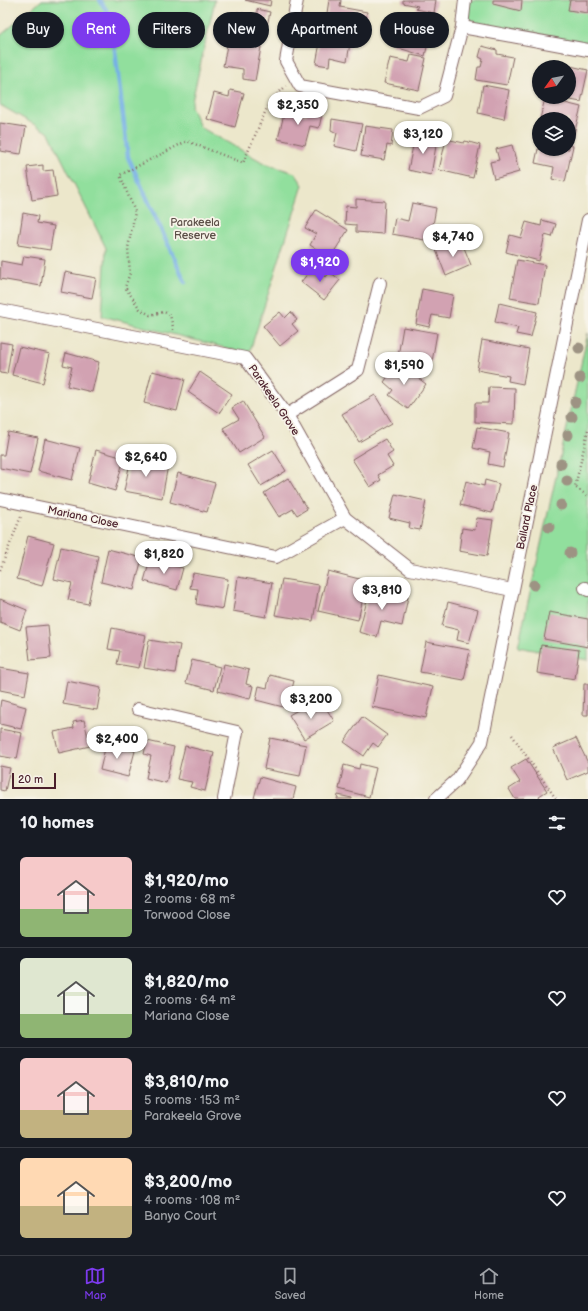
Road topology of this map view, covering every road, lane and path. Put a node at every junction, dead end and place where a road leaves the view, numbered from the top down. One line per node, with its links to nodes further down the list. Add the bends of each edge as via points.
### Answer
1 (297, 0): 5 (street, via 286,60)
2 (465, 0): 3 (street)
3 (462, 27): 4 (street); 5 (street, via 444,96 419,108 300,86)
4 (588, 50)
5 (296, 78): 9 (path, via 270,101 243,163 187,141 120,174 135,212 128,248 130,272 125,287 140,308 150,315 164,312 170,315)
6 (588, 220): 17 (street, Ballard Place)
7 (380, 283): 10 (street, via 358,370)
8 (0, 310): 10 (street, Parakeela Grove, via 245,358)
9 (173, 330)
10 (287, 415): 15 (street, Parakeela Grove)
11 (588, 430): 12 (path, via 575,487)
12 (588, 496)
13 (0, 499): 14 (street, Mariana Close)
14 (23, 504): 15 (street, Mariana Close, via 276,557); 16 (path)
15 (345, 518): 17 (street, Parakeela Grove, via 410,569)
16 (0, 570)
17 (512, 590): 21 (street, Ballard Place, via 482,742 457,780)
18 (138, 709): 20 (street, via 237,732)
19 (512, 735): 22 (path)
20 (224, 799)
21 (436, 799)
22 (556, 799)

